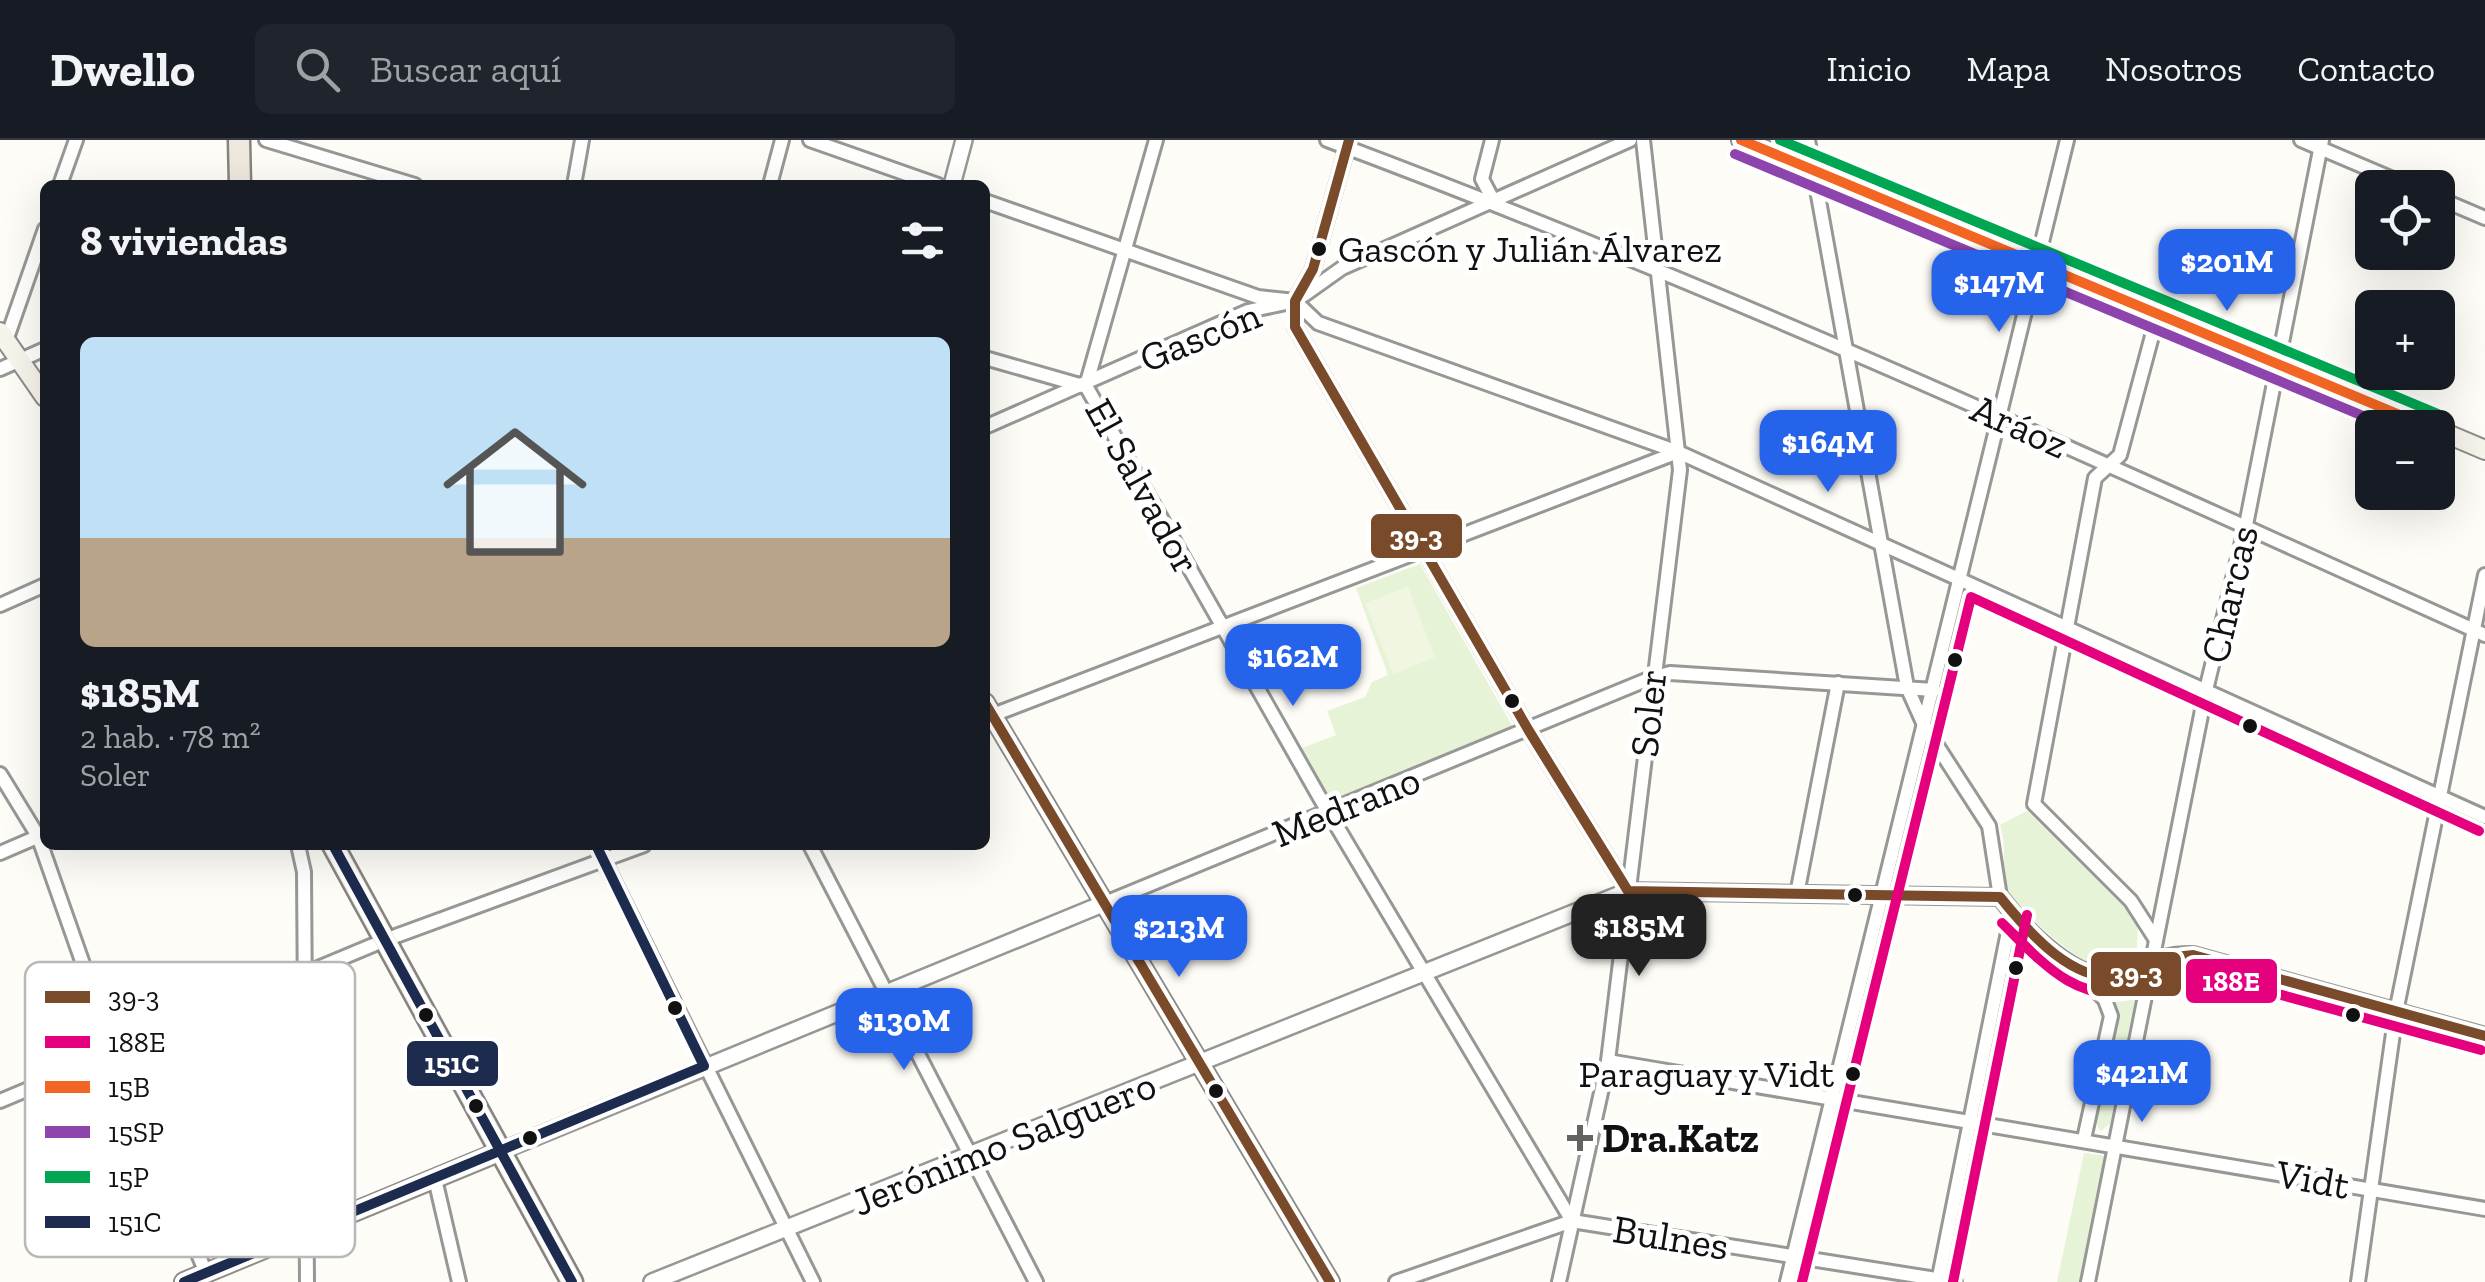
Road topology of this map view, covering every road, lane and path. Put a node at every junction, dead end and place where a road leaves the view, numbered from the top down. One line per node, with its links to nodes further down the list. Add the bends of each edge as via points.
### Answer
1 (76, 140): 21 (street)
2 (239, 140): 22 (main road)
3 (266, 140): 23 (street)
4 (582, 140): 24 (street)
5 (782, 140): 25 (street)
6 (810, 140): 26 (street)
7 (964, 140): 27 (street)
8 (1156, 140): 33 (street, El Salvador)
9 (1327, 140): 17 (street, Aráoz)
10 (1492, 140): 28 (street, via 1482,179)
11 (1630, 140): 28 (street, Gascón)
12 (1644, 140): 35 (street, Soler)
13 (1741, 140): 19 (main road)
14 (1808, 140): 19 (street)
15 (2067, 140): 34 (street)
16 (2302, 140): 18 (street)
17 (1348, 144): 28 (street, Aráoz); 36 (street, via 1314,269)
18 (2321, 144): 20 (street); 43 (street, Charcas)
19 (1814, 170): 34 (main road); 39 (street)
20 (2376, 170)
21 (62, 180)
22 (240, 180)
23 (398, 180)
24 (575, 180)
25 (771, 180)
26 (924, 180)
27 (953, 180)
28 (1494, 202): 35 (street, Aráoz); 36 (street, Gascón, via 1342,268)
29 (990, 203): 33 (street)
30 (2455, 205): 31 (street)
31 (2485, 218)
32 (40, 242): 38 (street)
33 (1125, 250): 36 (street, via 1258,297); 45 (street, El Salvador)
34 (2040, 262): 37 (main road); 48 (street)
35 (1657, 270): 39 (street, Aráoz); 52 (street, Soler)
36 (1296, 300): 45 (street, Gascón, via 1248,312); 52 (street, via 1318,323); 56 (street, via 1295,327)
37 (2159, 310): 43 (main road); 53 (street, via 2120,455)
38 (3, 335): 41 (main road)
39 (1846, 348): 48 (street, Aráoz); 55 (street)
40 (40, 351): 41 (street)
41 (22, 359): 44 (street); 46 (main road)
42 (990, 360): 45 (street)
43 (2276, 362): 47 (main road); 54 (street, Charcas)
44 (0, 369)
45 (1086, 386): 49 (street, Gascón); 61 (street, El Salvador)
46 (40, 389)
47 (2390, 410)
48 (2000, 418): 53 (street, Aráoz); 58 (street)
49 (990, 425)
50 (2455, 437): 51 (main road)
51 (2485, 450)
52 (1678, 452): 55 (street); 56 (street); 64 (street, Soler)
53 (2108, 466): 54 (street, Aráoz); 62 (street, via 2095,478)
54 (2246, 526): 63 (street, Aráoz); 68 (street, Charcas)
55 (1884, 543): 58 (street); 66 (street)
56 (1424, 549): 61 (street); 72 (street)
57 (2485, 575): 63 (street)
58 (1961, 576): 62 (street); 67 (street)
59 (40, 587): 60 (street)
60 (0, 604)
61 (1221, 626): 69 (street); 75 (street, El Salvador)
62 (2066, 626): 68 (street); 94 (street, via 2034,804 2131,901)
63 (2479, 632): 74 (street)
64 (1651, 678): 65 (street, Medrano); 72 (street, Medrano); 87 (street, Soler)
65 (1838, 683): 66 (street, Medrano); 88 (street)
66 (1907, 687): 67 (street, Medrano); 71 (street)
67 (1934, 690): 71 (street)
68 (2206, 690): 74 (street); 94 (street, Charcas)
69 (990, 711)
70 (990, 717): 91 (main road)
71 (1925, 726): 89 (street); 90 (street, via 1989,826)
72 (1529, 732): 75 (street, Medrano); 87 (street)
73 (0, 774): 77 (street)
74 (2440, 796): 76 (street); 102 (street)
75 (1329, 813): 91 (street, Medrano); 99 (street, El Salvador)
76 (2485, 817)
77 (40, 832)
78 (40, 836): 85 (street)
79 (47, 850): 96 (street)
80 (299, 850): 97 (street)
81 (335, 850): 93 (main road)
82 (599, 850): 86 (street)
83 (631, 850): 86 (street)
84 (813, 850): 101 (street)
85 (0, 853)
86 (604, 860): 93 (street); 106 (street)
87 (1628, 892): 88 (street, Jerónimo Salguero); 99 (street, Jerónimo Salguero); 104 (street, Soler)
88 (1797, 894): 89 (street, Jerónimo Salguero)
89 (1882, 896): 90 (street, Jerónimo Salguero); 108 (street)
90 (2000, 897): 92 (street)
91 (1105, 903): 101 (street, Medrano); 105 (main road)
92 (2012, 912): 100 (street); 110 (street)
93 (385, 940): 98 (street); 113 (main road)
94 (2157, 942): 95 (street, Charcas)
95 (2154, 960): 100 (street, via 2128,976); 102 (street, via 2193,955); 112 (street, Charcas)
96 (84, 962)
97 (305, 962)
98 (332, 962)
99 (1426, 975): 105 (street, Jerónimo Salguero); 119 (street, El Salvador)
100 (2082, 975): 111 (street, via 2111,1016)
101 (886, 991): 106 (street, Medrano); 114 (street)
102 (2396, 1012): 103 (street); 116 (street)
103 (2485, 1035)
104 (1608, 1062): 108 (street, Vidt); 119 (street, Soler)
105 (1202, 1065): 114 (street, Jerónimo Salguero); 134 (main road)
106 (704, 1066): 113 (street, Medrano); 120 (street)
107 (25, 1090): 109 (street)
108 (1831, 1100): 110 (street, Vidt); 124 (street)
109 (0, 1101)
110 (1970, 1121): 111 (street, Vidt); 126 (street)
111 (2084, 1138): 112 (street, Vidt)
112 (2116, 1144): 116 (street, Vidt); 139 (street, Charcas)
113 (500, 1152): 115 (main road); 130 (main road)
114 (970, 1158): 120 (street, Jerónimo Salguero); 133 (street)
115 (435, 1179): 118 (main road); 129 (street)
116 (2370, 1189): 117 (street, Vidt); 140 (street)
117 (2485, 1209)
118 (355, 1213)
119 (1572, 1221): 124 (street, Bulnes); 135 (street, Bulnes); 136 (street, Soler)
120 (786, 1229): 131 (street, Jerónimo Salguero); 132 (street)
121 (200, 1257): 125 (street)
122 (245, 1257): 125 (main road)
123 (308, 1257): 128 (street)
124 (1793, 1257): 126 (street, Bulnes); 137 (street)
125 (206, 1272): 127 (main road)
126 (1938, 1280): 138 (street, Bulnes)
127 (184, 1282)
128 (307, 1282)
129 (458, 1282)
130 (572, 1282)
131 (652, 1282)
132 (813, 1282)
133 (1036, 1282)
134 (1330, 1282)
135 (1396, 1282)
136 (1559, 1282)
137 (1787, 1282)
138 (1955, 1282)
139 (2088, 1282)
140 (2358, 1282)

